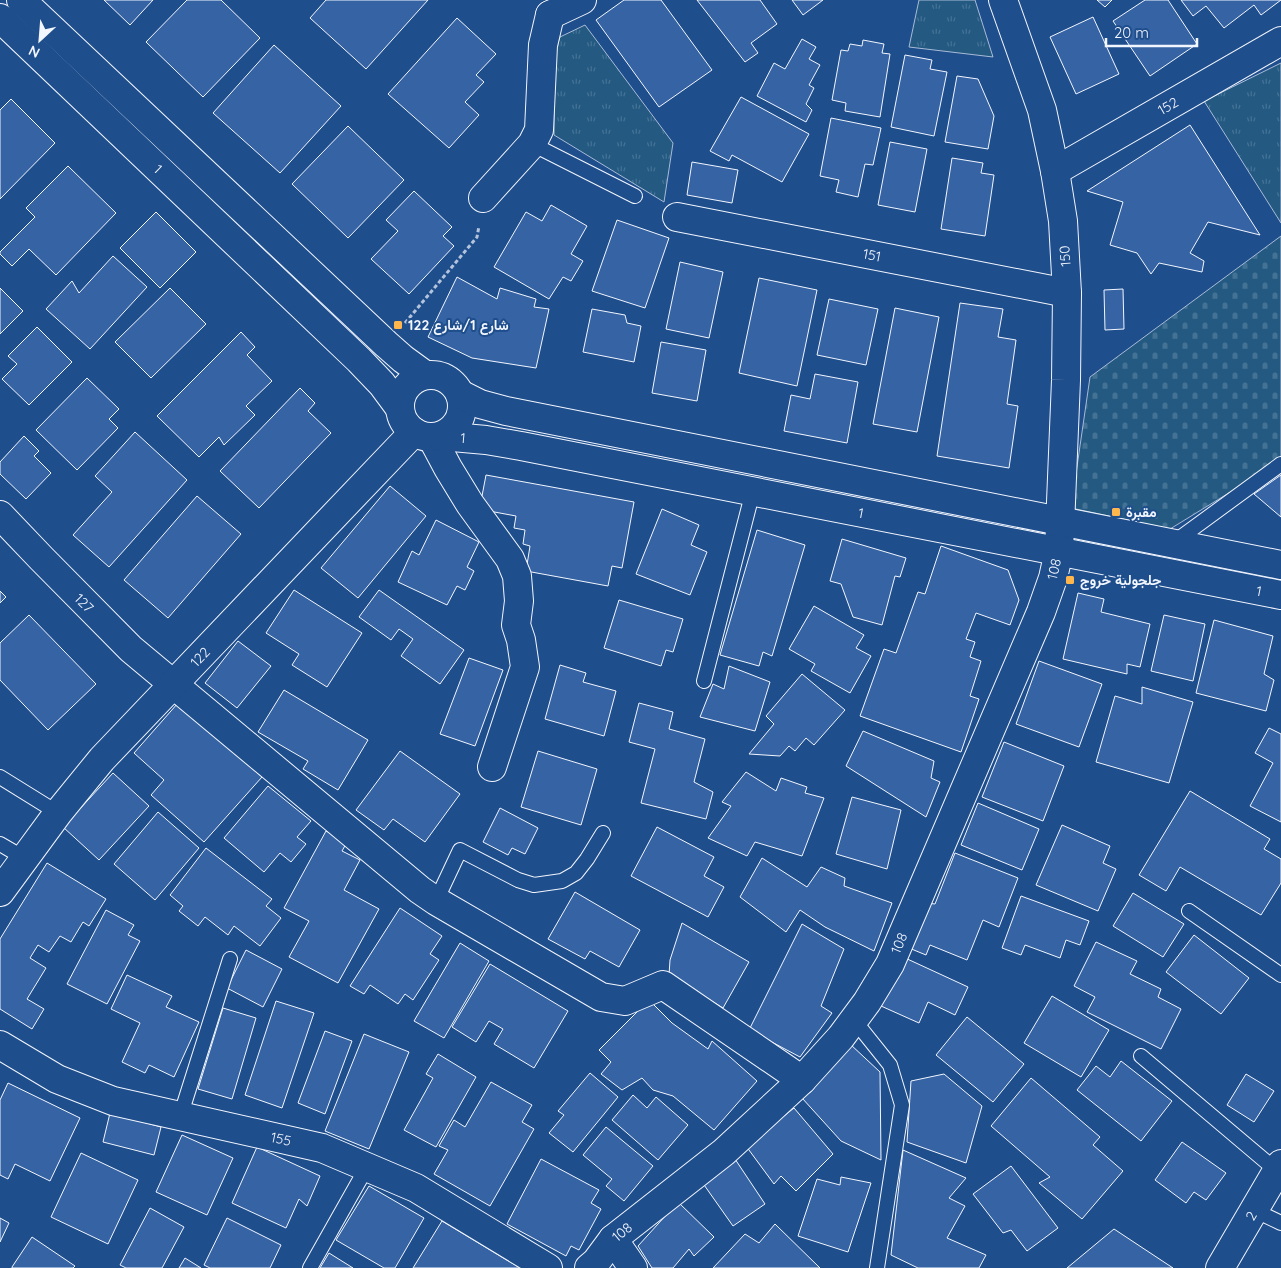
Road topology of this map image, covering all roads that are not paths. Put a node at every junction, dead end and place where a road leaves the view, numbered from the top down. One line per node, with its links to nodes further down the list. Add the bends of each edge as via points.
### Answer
1 (21, 0): 13 (street, via 386,344)
2 (582, 0): 4 (street)
3 (1003, 0): 8 (street, 150, via 1042,110)
4 (541, 7): 7 (street, via 543,45 539,130)
5 (0, 18): 15 (street, 1, via 359,360)
6 (1281, 41): 8 (street, 152)
7 (532, 144): 9 (lane); 10 (street)
8 (1054, 171): 12 (street, 150, via 1062,221)
9 (635, 196)
10 (483, 198)
11 (677, 217): 12 (street, 151)
12 (1067, 293): 20 (street, 150)
13 (425, 375): 14 (street, via 446,379); 15 (street, via 403,390)
14 (460, 394): 16 (street, via 462,411 455,426 448,432); 20 (street, via 506,411)
15 (399, 407): 16 (street, via 406,425)
16 (429, 435): 18 (street, 1, via 495,441); 26 (street, 122); 27 (street, via 470,504 510,559 516,576 519,601 516,625 525,668)
17 (1281, 464): 21 (lane)
18 (753, 491): 22 (street, 1); 25 (lane)
19 (0, 514): 26 (street, 127, via 106,625)
20 (1060, 521): 21 (street); 22 (street, 108)
21 (1172, 544): 23 (street)
22 (1059, 551): 24 (street, 1); 38 (street, 108, via 1054,578 890,964)
23 (1281, 565)
24 (1281, 595)
25 (704, 681)
26 (174, 684): 29 (street, 122); 34 (street, 127)
27 (492, 767)
28 (0, 778): 29 (lane)
29 (58, 812): 32 (street, 122)
30 (603, 833): 34 (lane, via 576,874 562,881 534,885 460,850)
31 (0, 844): 32 (lane)
32 (24, 858): 33 (street, 122)
33 (0, 892)
34 (436, 901): 41 (street, 127, via 600,996 625,1001 664,985)
35 (1189, 911): 37 (lane)
36 (230, 959): 42 (lane)
37 (1281, 975)
38 (854, 1020): 41 (street, 108); 52 (lane, via 890,1065 902,1105)
39 (0, 1045): 42 (street, 155, via 66,1083 112,1101)
40 (1142, 1056): 44 (lane)
41 (802, 1080): 47 (street, 108, via 724,1152)
42 (180, 1117): 43 (street, 155, via 322,1148)
43 (367, 1167): 48 (lane); 49 (street, 155, via 416,1188)
44 (1279, 1168): 45 (street, 2)
45 (1254, 1210): 46 (lane); 53 (street, 2)
46 (1281, 1222)
47 (612, 1239): 50 (street, 108); 51 (street)
48 (310, 1268)
49 (548, 1268)
50 (590, 1268)
51 (633, 1268)
52 (877, 1268)
53 (1220, 1268)

